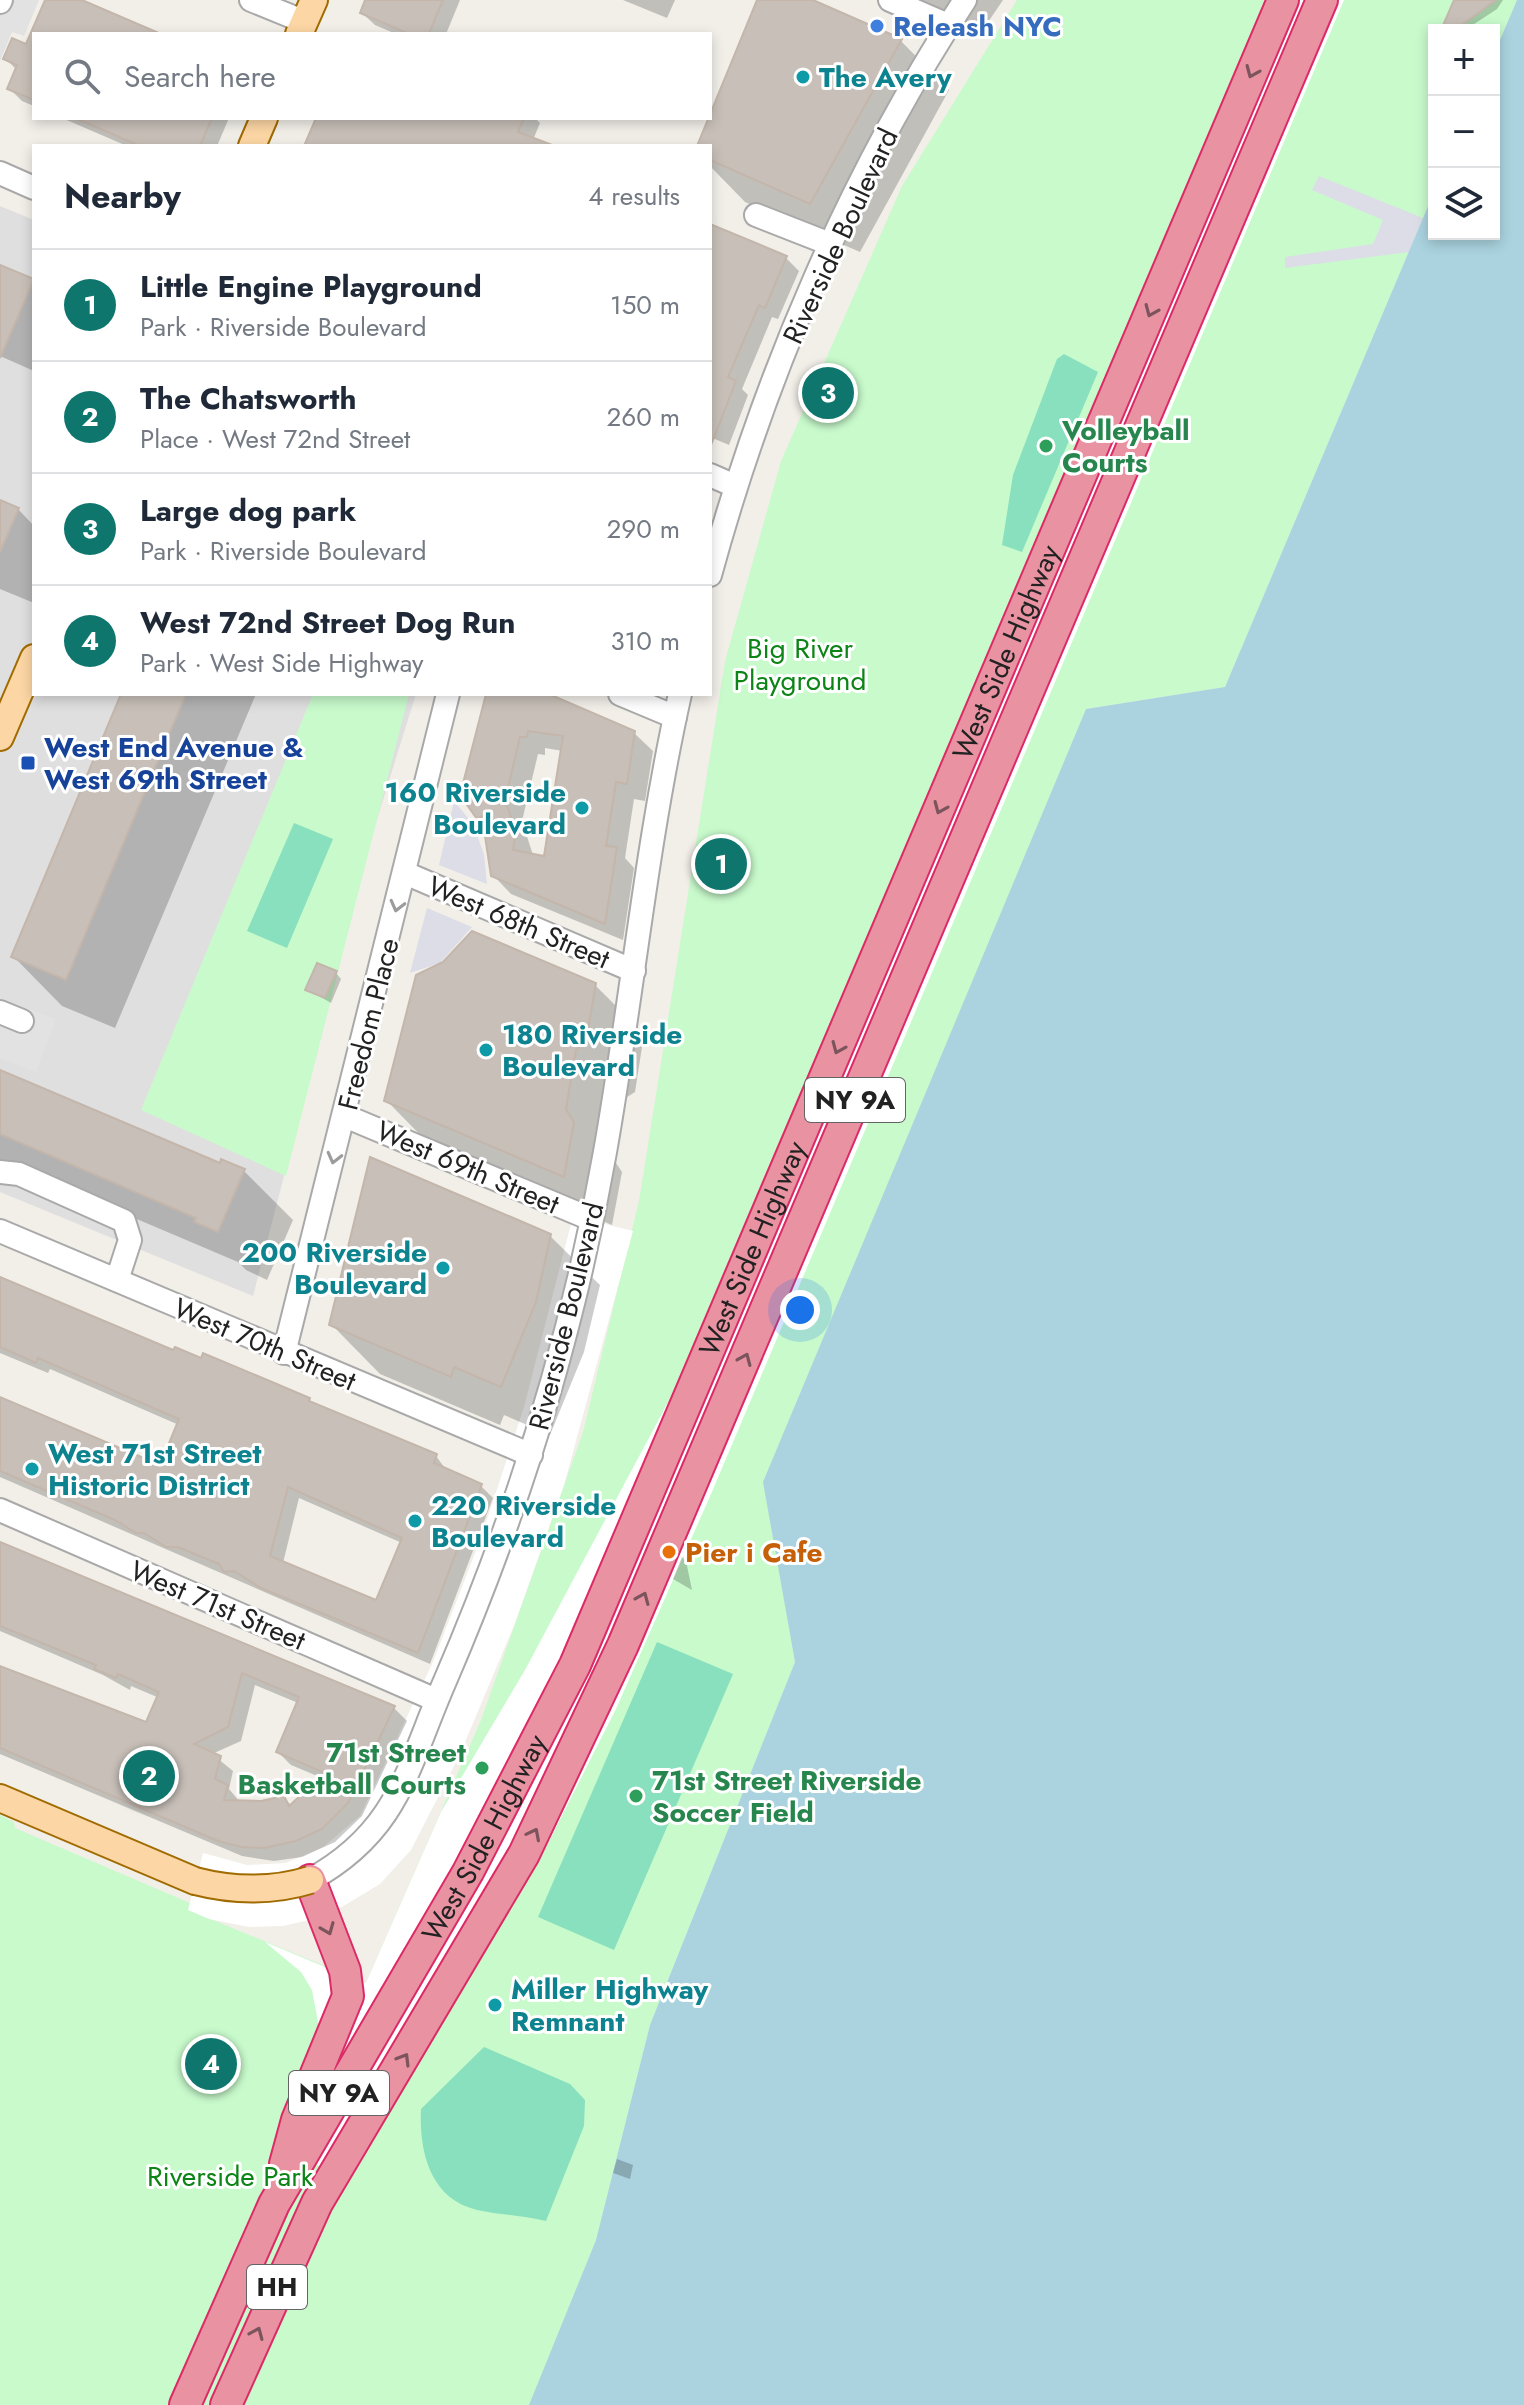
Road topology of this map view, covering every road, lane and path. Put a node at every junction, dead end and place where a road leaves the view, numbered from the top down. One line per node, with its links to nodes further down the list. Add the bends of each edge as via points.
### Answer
1 (251, 0): 6 (street)
2 (890, 0): 7 (street)
3 (965, 0): 7 (street, Riverside Boulevard)
4 (1283, 0): 38 (highway, West Side Highway / NY 9A, one-way to 38, via 575,1665 499,1817 379,2029)
5 (1322, 0): 39 (highway, West Side Highway / NY 9A, one-way to 5, via 517,1867 623,1645)
6 (306, 19)
7 (948, 25): 13 (street, Riverside Boulevard)
8 (263, 120): 9 (main road)
9 (253, 144)
10 (0, 173): 11 (street)
11 (32, 187)
12 (756, 215): 13 (street)
13 (830, 244): 15 (street, Riverside Boulevard)
14 (712, 476): 15 (street)
15 (735, 486): 16 (street, Riverside Boulevard)
16 (712, 568)
17 (32, 663): 22 (main road)
18 (448, 696): 23 (street, Freedom Place)
19 (625, 696): 21 (street)
20 (680, 696): 21 (street, Riverside Boulevard)
21 (675, 717): 24 (street, Riverside Boulevard)
22 (0, 737)
23 (405, 873): 24 (street, West 68th Street); 27 (street, Freedom Place, one-way to 27)
24 (634, 971): 29 (street, Riverside Boulevard)
25 (0, 1012): 26 (street)
26 (22, 1021)
27 (345, 1116): 29 (street, West 69th Street); 32 (street, Freedom Place, one-way to 32)
28 (0, 1172): 31 (street, via 19,1174 124,1221 130,1240)
29 (591, 1219): 33 (street, Riverside Boulevard)
30 (0, 1231): 31 (street, West 70th Street)
31 (117, 1280): 32 (street, West 70th Street)
32 (284, 1353): 33 (street, West 70th Street)
33 (531, 1455): 35 (street, Riverside Boulevard, via 487,1581)
34 (0, 1510): 35 (street, West 71st Street)
35 (436, 1700): 37 (street, Riverside Boulevard, via 395,1799 374,1832)
36 (0, 1798): 37 (main road, bridge, via 195,1881 258,1889)
37 (310, 1880): 38 (highway, one-way to 38, via 345,1971 348,1996 297,2120)
38 (294, 2156): 40 (highway, HH)
39 (334, 2173): 41 (highway, HH, one-way to 39, via 287,2263)
40 (185, 2405)
41 (226, 2405)

